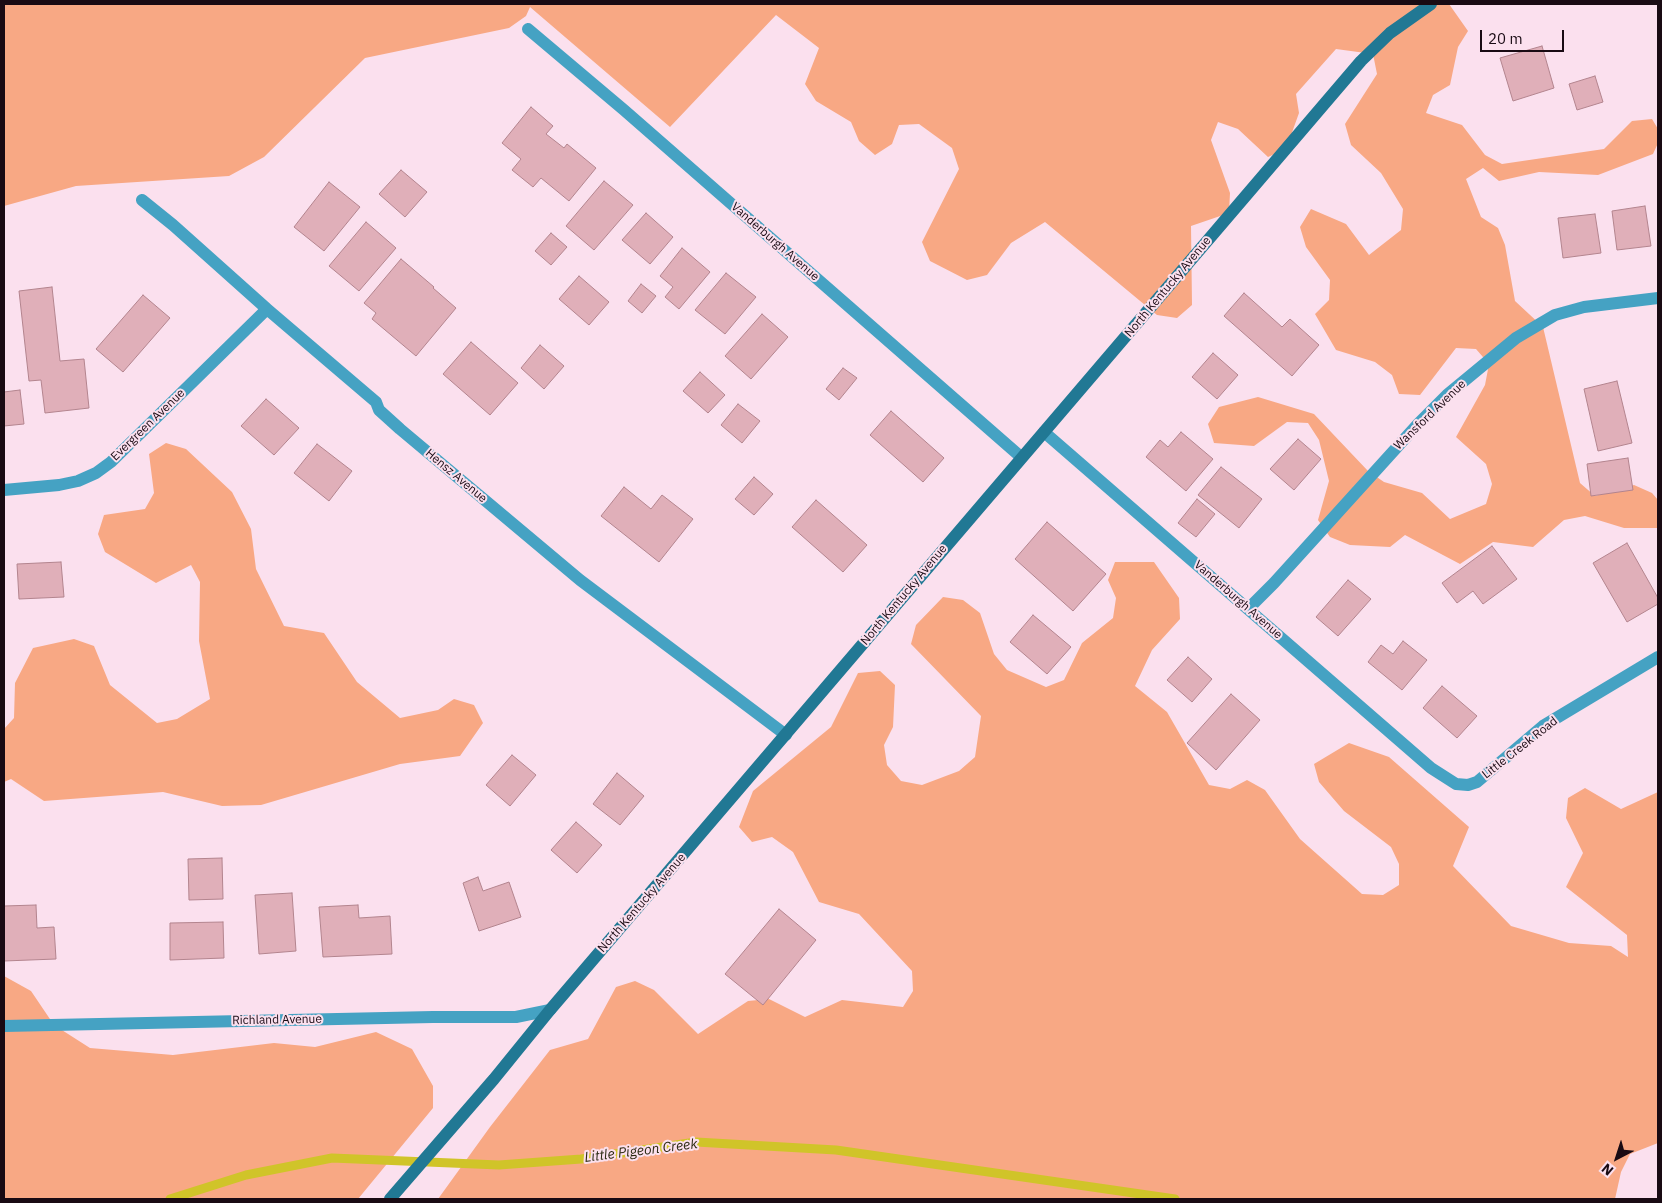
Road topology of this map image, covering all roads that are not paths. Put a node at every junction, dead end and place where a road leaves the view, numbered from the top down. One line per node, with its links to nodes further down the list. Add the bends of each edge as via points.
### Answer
1 (1431, 4): 6 (street, North Kentucky Avenue, via 1390,33 1361,61)
2 (528, 29): 7 (street, Vanderburgh Avenue)
3 (142, 200): 5 (street, Hensz Avenue)
4 (1658, 298): 9 (street, Wansford Avenue, via 1584,306 1555,315 1516,338 1447,395 1418,424)
5 (266, 309): 8 (street, Evergreen Avenue, via 96,473 59,485); 11 (street, Hensz Avenue, via 376,402 379,410 400,429 580,580)
6 (1044, 432): 7 (street, North Kentucky Avenue); 9 (street, Vanderburgh Avenue)
7 (1021, 457): 11 (street, North Kentucky Avenue)
8 (4, 490)
9 (1248, 609): 12 (street, Vanderburgh Avenue)
10 (1658, 657): 12 (street, Little Creek Road, via 1543,726 1477,782 1456,784)
11 (786, 735): 13 (street, North Kentucky Avenue)
12 (1431, 768)
13 (550, 1010): 14 (street, Richland Avenue, via 516,1017); 15 (street, North Kentucky Avenue)
14 (4, 1026)
15 (390, 1199)

